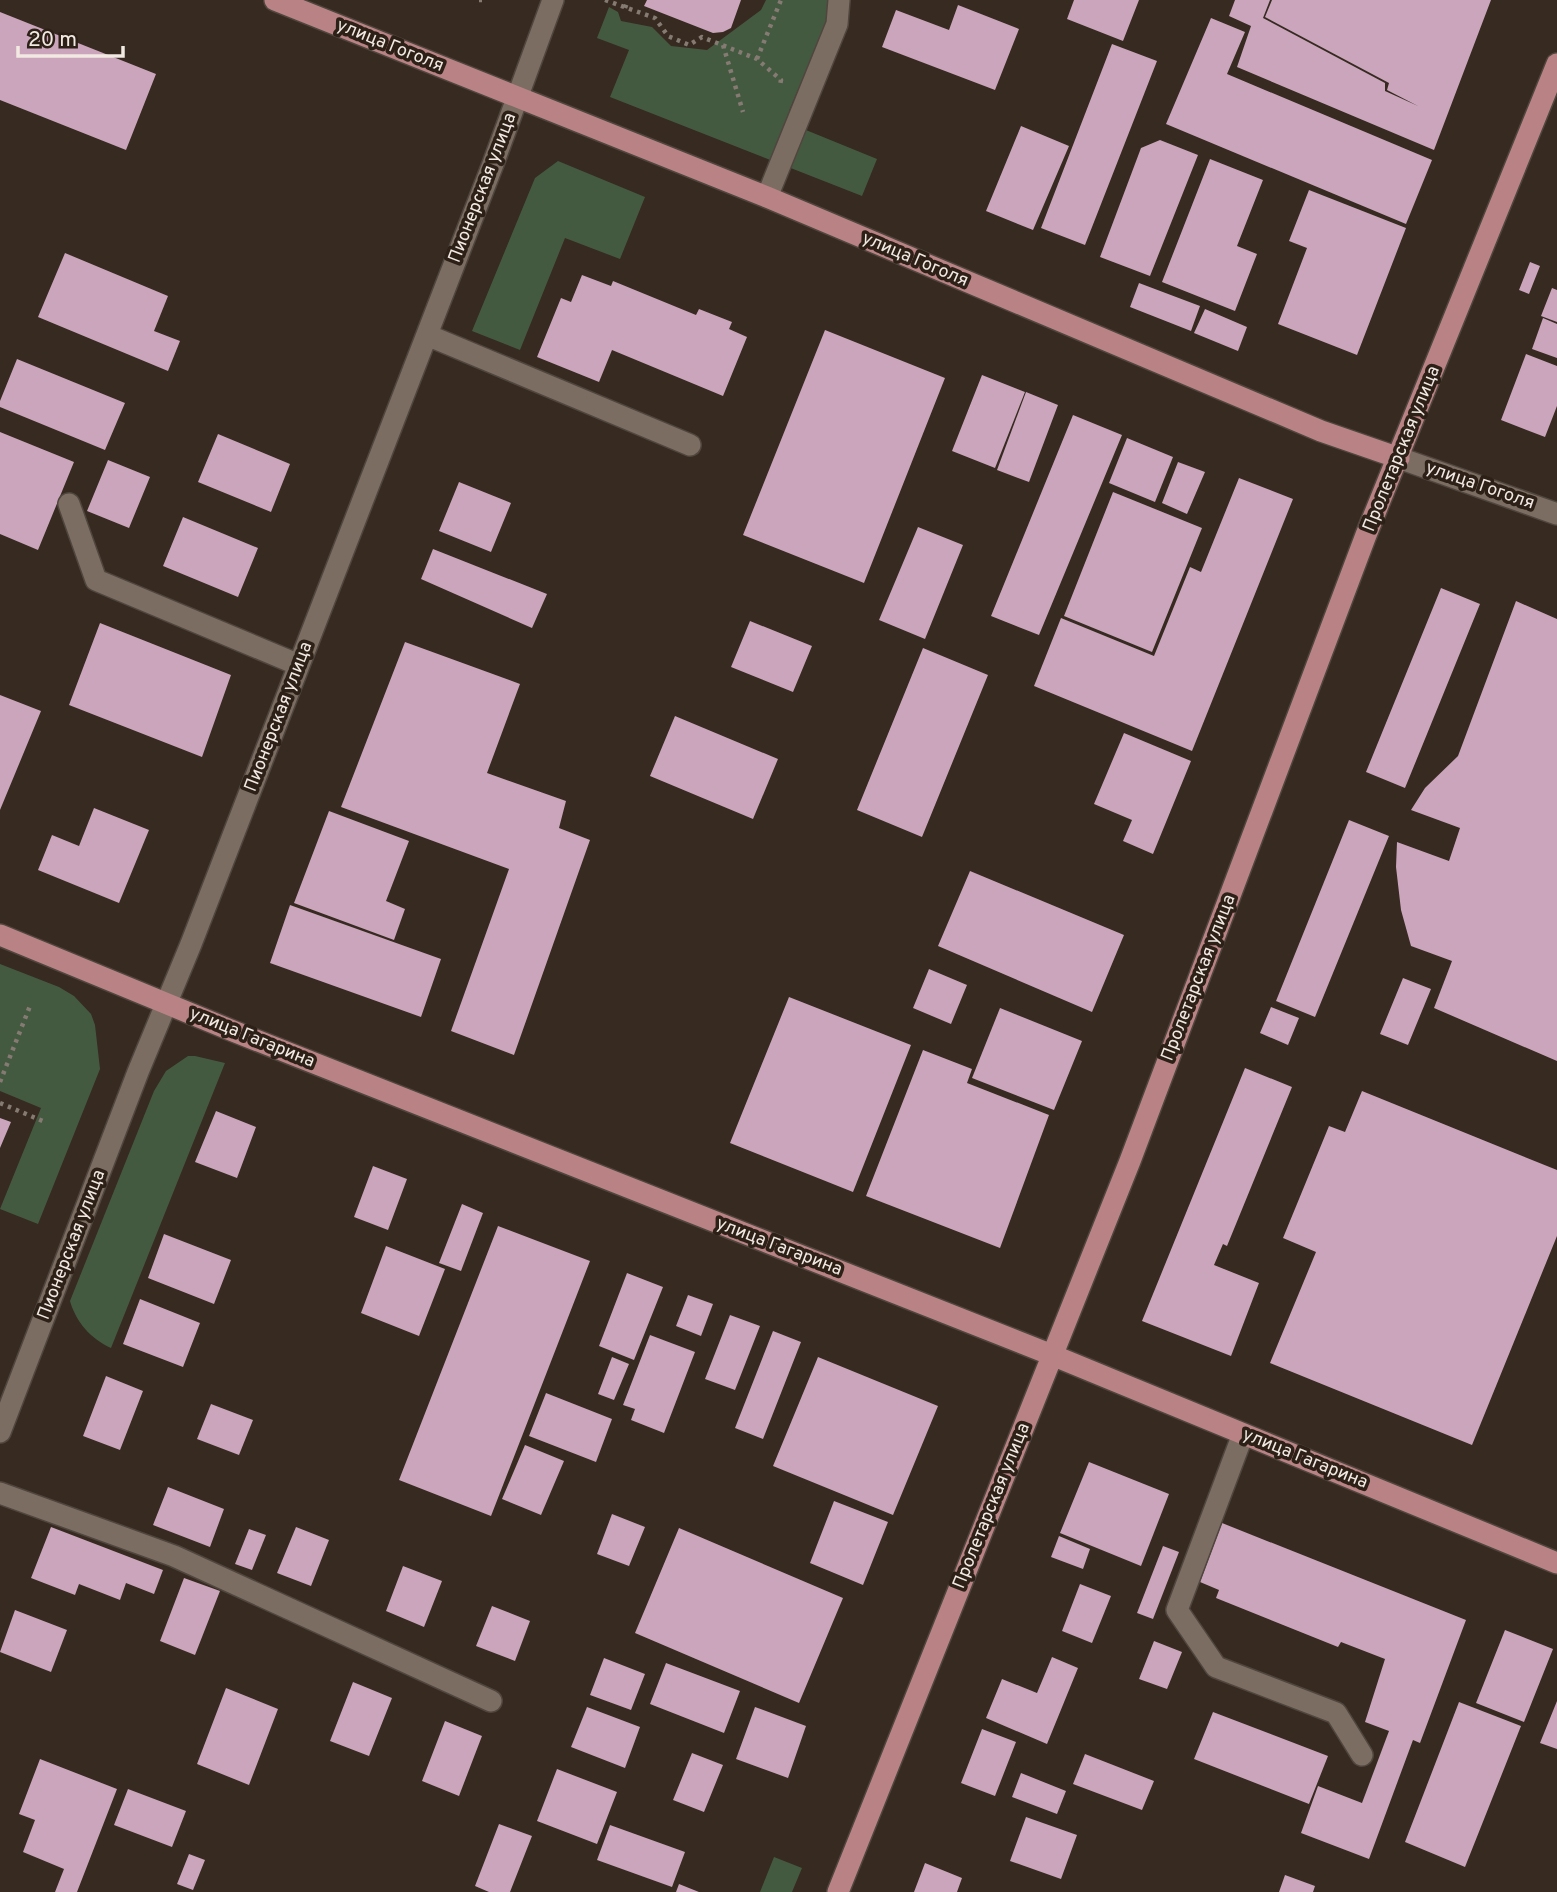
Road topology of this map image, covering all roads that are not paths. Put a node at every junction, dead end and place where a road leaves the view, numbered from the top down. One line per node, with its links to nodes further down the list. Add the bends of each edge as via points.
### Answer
1 (275, 0): 5 (main road, улица Гоголя)
2 (553, 0): 5 (street, Пионерская улица)
3 (839, 0): 6 (street, via 837,24)
4 (1557, 64): 9 (main road, Пролетарская улица)
5 (517, 97): 6 (main road, улица Гоголя); 7 (street, Пионерская улица)
6 (767, 197): 9 (main road, улица Гоголя, via 1308,425)
7 (427, 335): 8 (street); 12 (street, Пионерская улица)
8 (690, 444)
9 (1399, 458): 11 (street, улица Гоголя); 15 (main road, Пролетарская улица)
10 (69, 504): 12 (street, via 96,580)
11 (1557, 514)
12 (299, 665): 14 (street, Пионерская улица)
13 (0, 935): 14 (main road, улица Гагарина)
14 (167, 1003): 15 (main road, улица Гагарина); 16 (street, Пионерская улица)
15 (1052, 1354): 17 (main road, улица Гагарина); 22 (main road, Пролетарская улица)
16 (0, 1432)
17 (1243, 1434): 19 (main road, улица Гагарина); 21 (street, via 1177,1611 1216,1667 1336,1713)
18 (0, 1493): 20 (street, via 174,1556)
19 (1557, 1563)
20 (491, 1701)
21 (1362, 1755)
22 (838, 1892)

